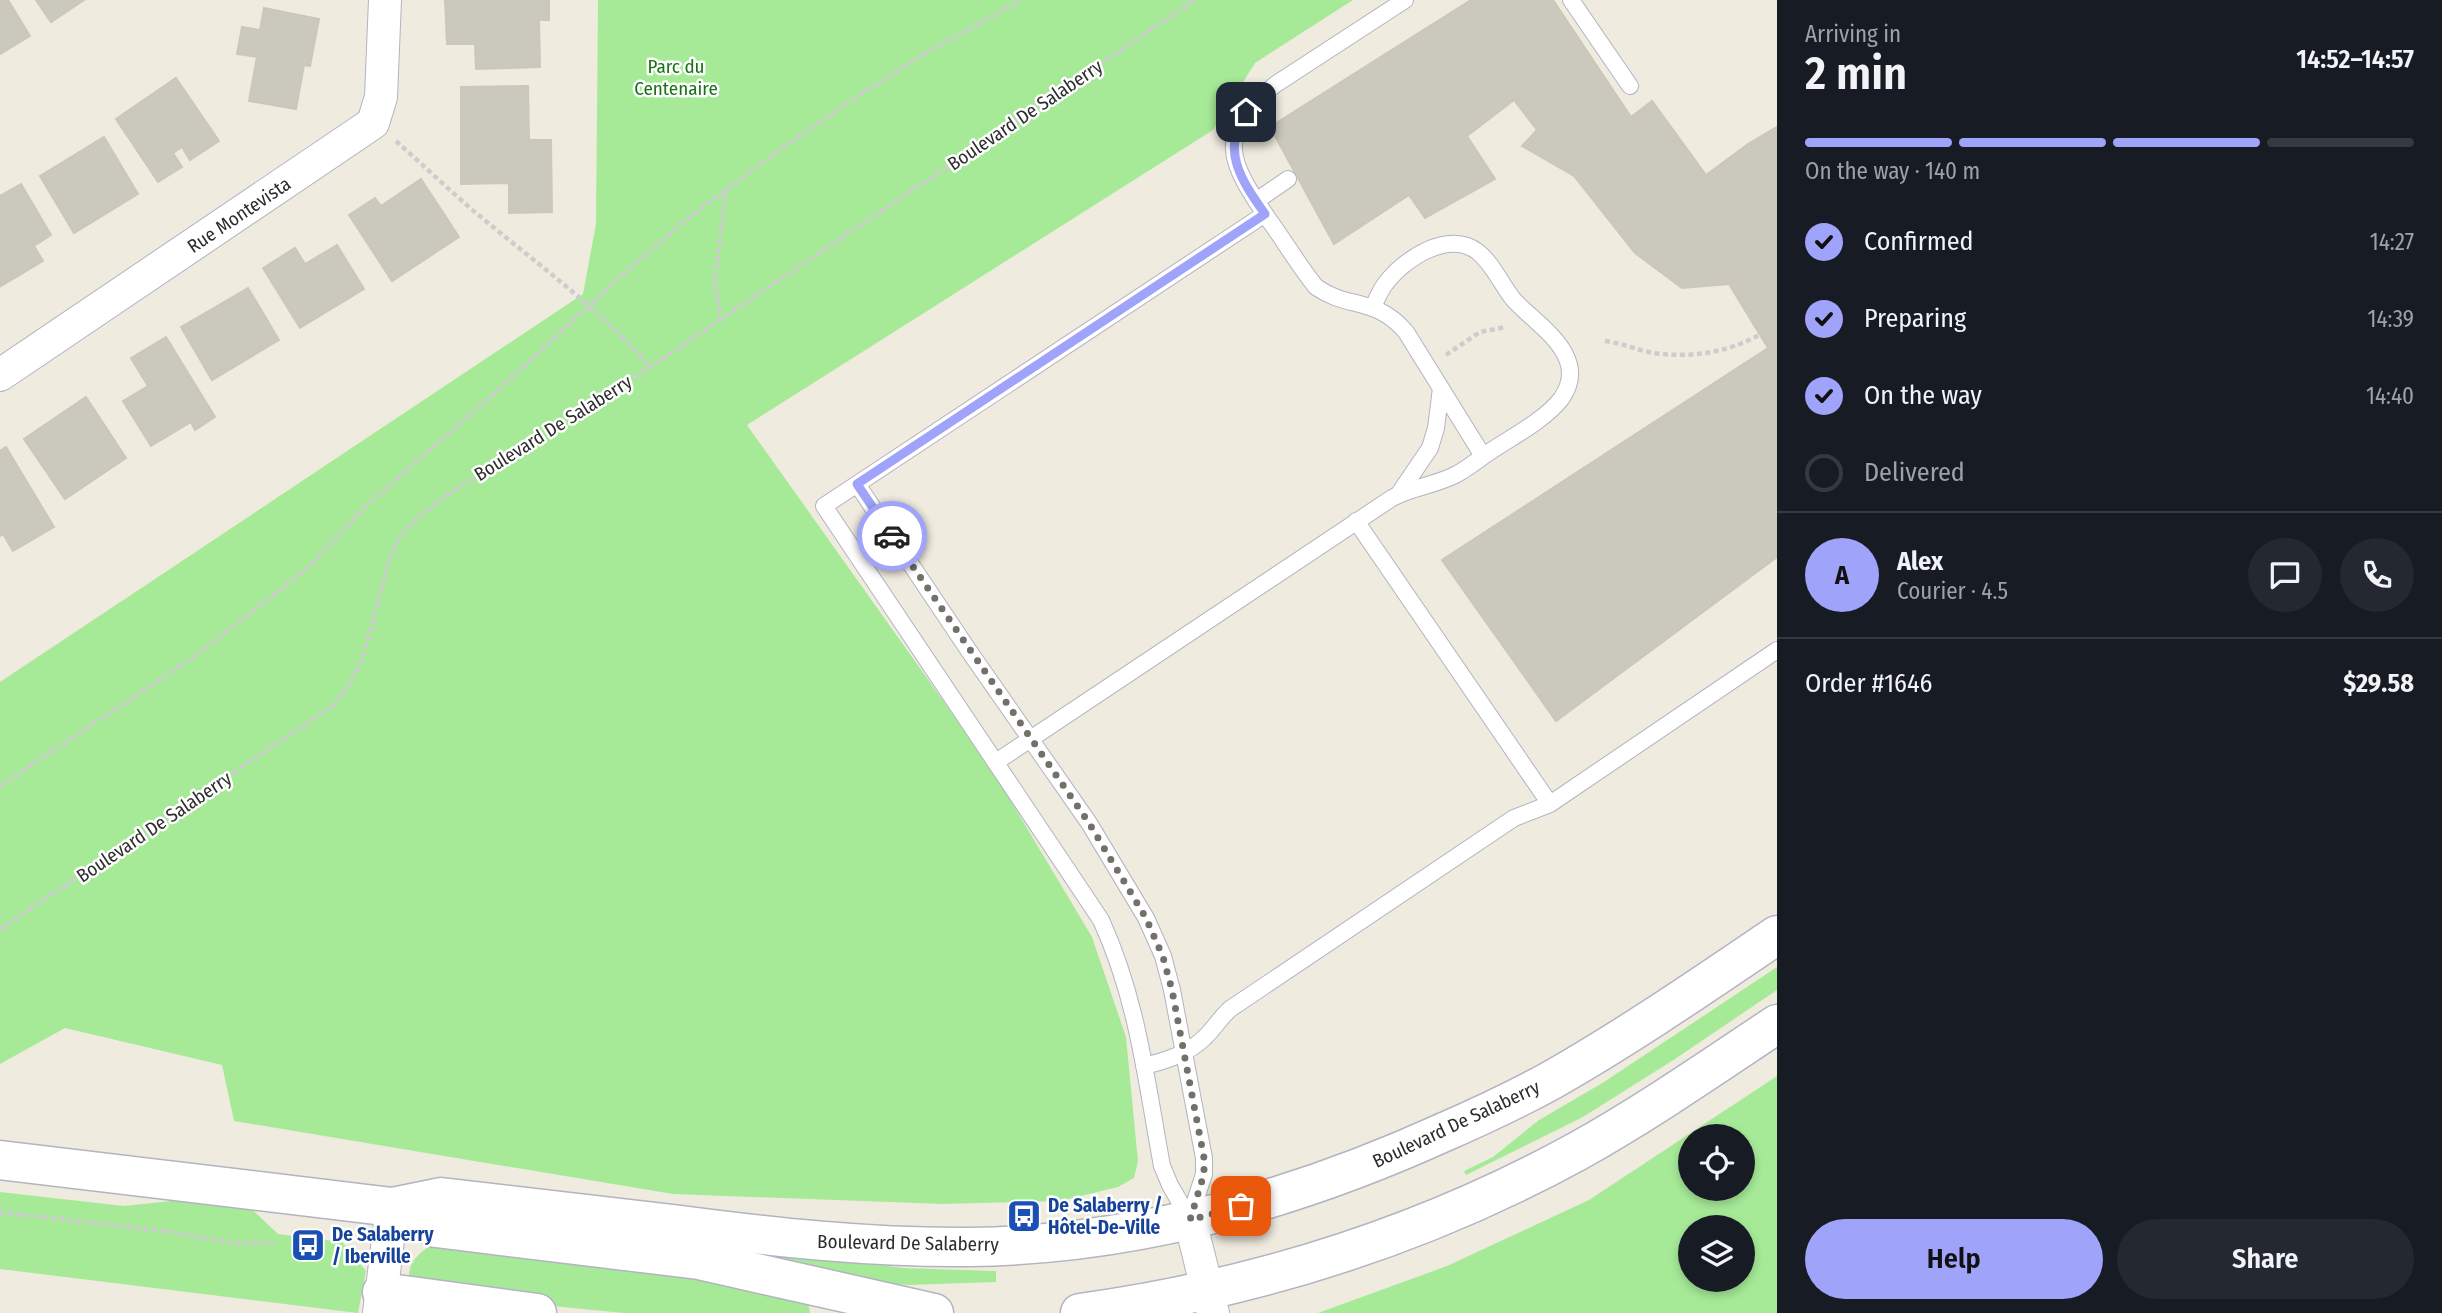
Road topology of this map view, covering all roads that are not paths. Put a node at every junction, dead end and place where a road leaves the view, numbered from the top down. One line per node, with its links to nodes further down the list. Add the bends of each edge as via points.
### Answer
1 (385, 0): 8 (street, Rue Montevista, via 382,97 373,123)
2 (1405, 0): 6 (lane, via 1276,84 1246,112 1234,137 1234,153)
3 (1571, 0): 4 (lane)
4 (1630, 86)
5 (1288, 179): 6 (lane)
6 (1261, 208): 7 (lane, via 1316,286 1327,295); 11 (lane)
7 (1373, 307): 9 (lane, via 1398,323); 10 (lane, via 1384,285 1401,268 1438,246 1464,245 1479,253 1511,297 1556,339 1569,368 1565,391 1554,407)
8 (0, 375)
9 (1441, 388): 10 (lane); 12 (lane, via 1430,448)
10 (1483, 456): 12 (lane, via 1457,475)
11 (857, 484): 15 (lane); 16 (lane, via 824,506)
12 (1398, 495): 13 (lane)
13 (1356, 521): 15 (lane); 17 (lane)
14 (1777, 650): 17 (lane)
15 (1031, 738): 16 (lane); 20 (lane, via 1114,862 1157,940)
16 (996, 762): 21 (lane, via 1101,920 1129,994)
17 (1550, 804): 20 (lane, via 1514,818 1230,1009 1204,1039)
18 (1777, 935): 24 (street, Boulevard De Salaberry, via 1623,1037 1500,1107 1330,1179)
19 (1777, 1024): 25 (street, via 1609,1133 1502,1189)
20 (1185, 1052): 21 (lane); 24 (lane, via 1204,1158 1204,1174)
21 (1144, 1066): 24 (lane, via 1162,1166)
22 (0, 1160): 23 (street, Boulevard De Salaberry)
23 (392, 1207): 24 (street, Boulevard De Salaberry, via 441,1196 801,1240 942,1247 1078,1239); 26 (street); 28 (street, Boulevard De Salaberry, via 436,1228 699,1260)
24 (1190, 1220): 25 (street)
25 (1210, 1302): 29 (street)
26 (381, 1303): 27 (street)
27 (537, 1313)
28 (934, 1313)
29 (1080, 1313)

